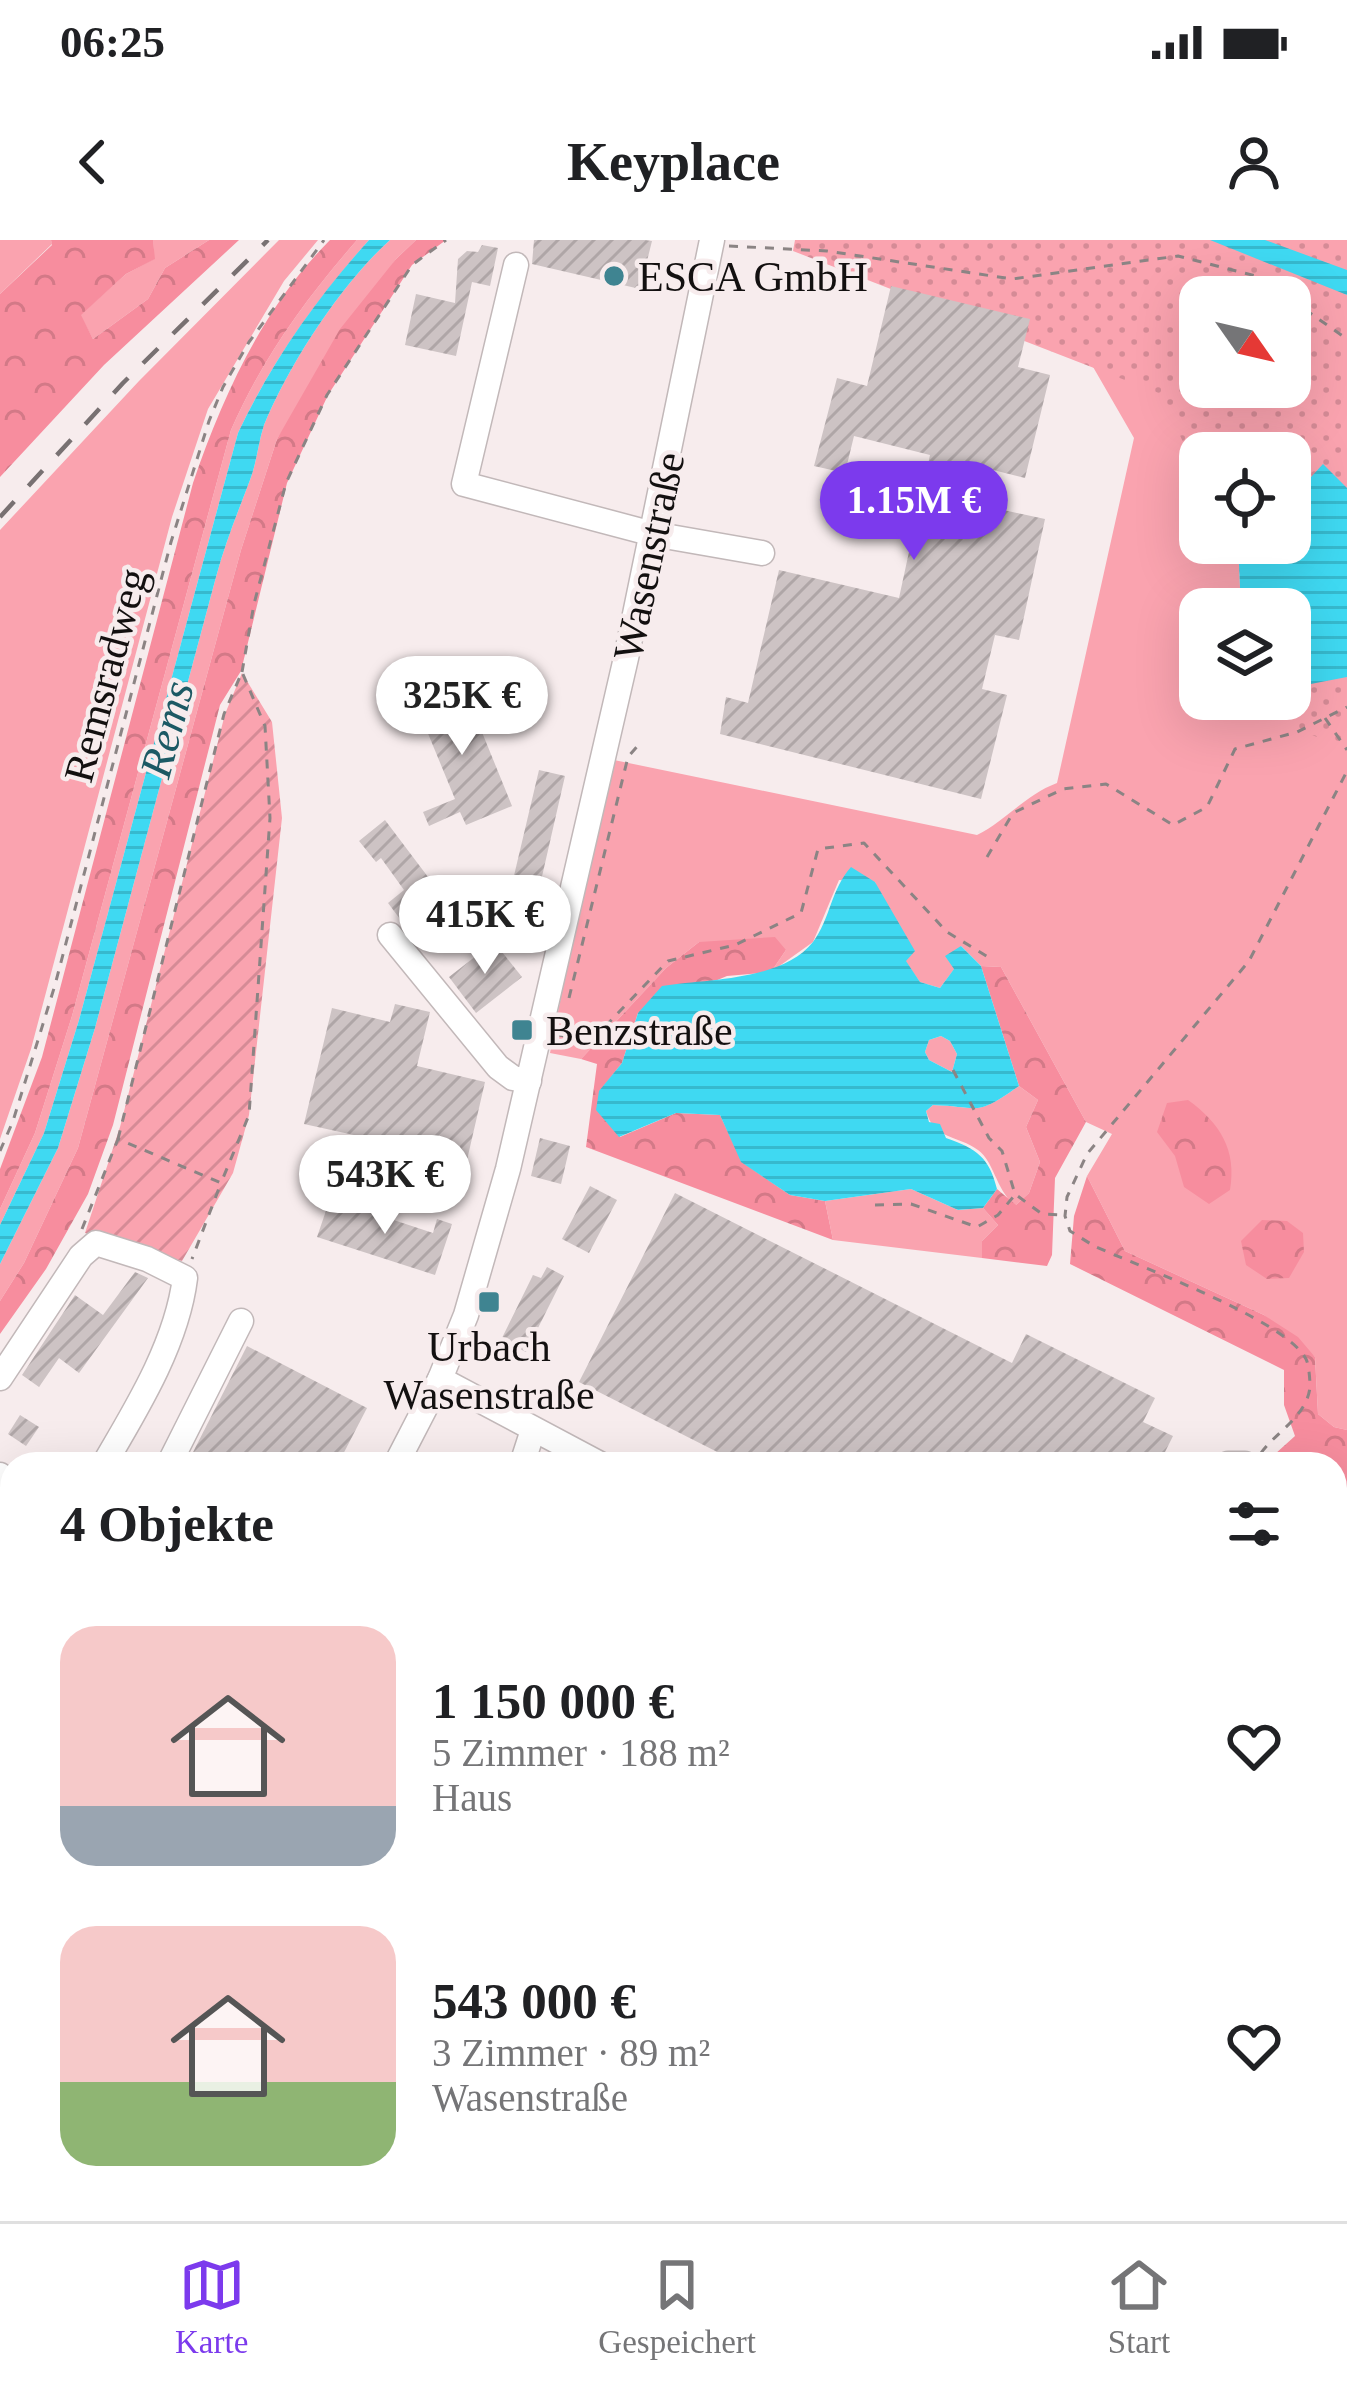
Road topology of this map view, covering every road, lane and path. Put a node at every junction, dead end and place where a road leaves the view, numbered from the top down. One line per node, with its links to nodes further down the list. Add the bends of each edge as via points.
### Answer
1 (324, 240): 24 (path, Remsradweg, via 249,341 209,421 56,985)
2 (446, 240): 10 (path, via 412,265 319,412 286,483)
3 (711, 243): 5 (path, via 1012,279 1178,256); 8 (street, Wasenstraße)
4 (516, 265): 8 (street, via 464,484)
5 (1256, 276)
6 (1311, 314): 7 (path)
7 (1347, 339)
8 (653, 534): 9 (street); 20 (street, Wasenstraße)
9 (762, 553)
10 (242, 672): 23 (path, via 224,714); 25 (path, via 265,726 270,818 249,1115)
11 (1347, 707): 12 (path)
12 (1325, 718): 14 (path); 16 (path, via 1235,749 1207,807 1173,825 1106,784 1063,789 1012,813)
13 (641, 742): 19 (path, via 628,757)
14 (1347, 750)
15 (1347, 771): 28 (path, via 1250,961 1087,1154)
16 (987, 857)
17 (390, 935): 22 (street, via 498,1067)
18 (993, 960): 20 (path, via 947,932 864,843 818,849 801,913 734,945 668,961 592,1039)
19 (568, 1000)
20 (540, 1034): 22 (street, Wasenstraße)
21 (953, 1070): 26 (path, via 1002,1150)
22 (529, 1081): 33 (street, Wasenstraße)
23 (118, 1139): 25 (path); 29 (path, via 80,1232)
24 (0, 1151)
25 (221, 1183): 30 (path)
26 (1015, 1194): 27 (path, via 977,1227 911,1204); 28 (path, via 1042,1214)
27 (875, 1205)
28 (1065, 1216): 40 (path, via 1070,1231 1094,1246 1250,1316 1307,1360 1310,1390)
29 (81, 1256): 30 (street, via 97,1243); 32 (street)
30 (185, 1278): 35 (street, via 163,1347)
31 (241, 1321): 36 (street)
32 (0, 1378)
33 (440, 1379): 34 (street); 37 (street, Wasenstraße)
34 (533, 1430): 38 (street); 39 (street)
35 (111, 1452)
36 (175, 1452)
37 (402, 1452)
38 (525, 1452)
39 (576, 1452)
40 (1261, 1452)

